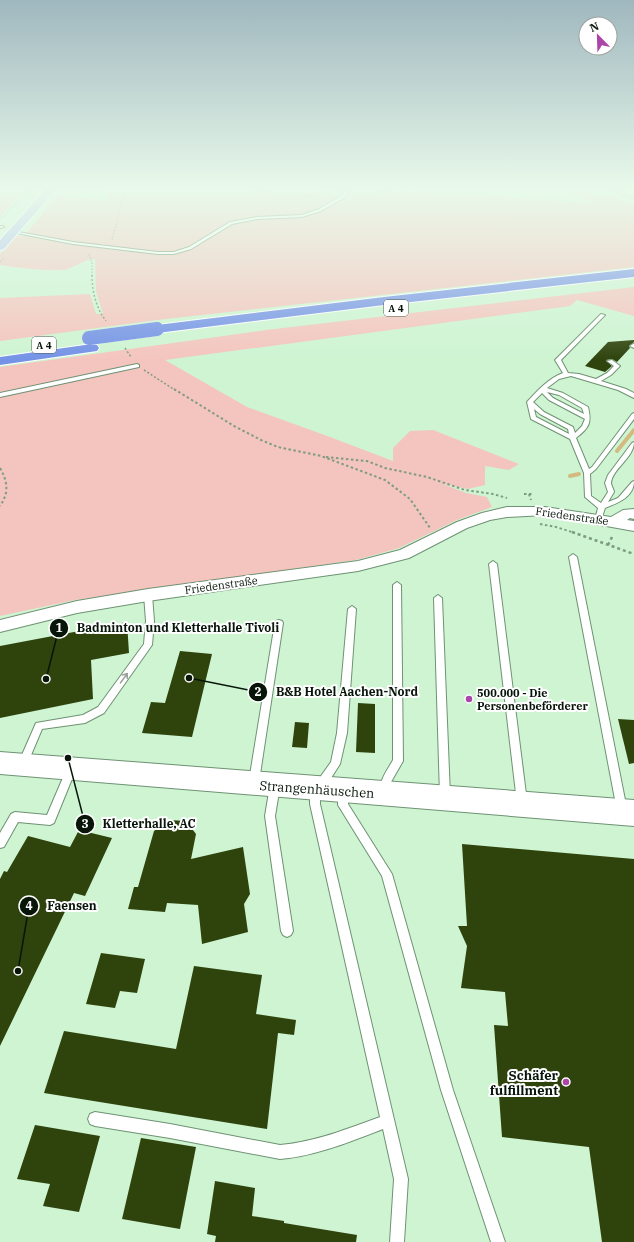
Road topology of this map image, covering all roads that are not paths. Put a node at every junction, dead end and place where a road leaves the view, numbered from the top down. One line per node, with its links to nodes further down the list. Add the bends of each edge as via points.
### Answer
1 (85, 244): 2 (lane, via 174,253)
2 (197, 244)
3 (634, 273): 6 (highway, A 4, via 384,301)
4 (634, 282): 6 (highway, A 4)
5 (603, 315): 12 (lane, via 558,360)
6 (158, 334): 7 (highway, A 4)
7 (90, 343): 8 (highway, A 4); 9 (highway, A 4)
8 (0, 351)
9 (0, 360)
10 (610, 361): 13 (lane, via 617,366)
11 (137, 366): 15 (lane)
12 (566, 374): 13 (lane); 14 (lane, via 556,377)
13 (597, 381): 16 (lane)
14 (543, 389): 17 (lane); 19 (lane, via 551,399 588,418 588,422)
15 (0, 396)
16 (634, 396)
17 (530, 402): 19 (lane, via 542,412 571,428); 19 (lane, via 533,418)
18 (634, 415): 21 (lane, via 594,468)
19 (573, 438): 21 (lane)
20 (634, 444): 23 (lane, via 611,475 608,482 611,492)
21 (587, 473): 23 (lane, via 588,497)
22 (634, 483): 23 (lane, via 620,500)
23 (600, 513): 26 (street, Friedenstraße); 30 (street, Friedenstraße, via 516,511 487,516 462,525 404,554 358,566)
24 (634, 514): 26 (street, Friedenstraße, via 628,513)
25 (634, 526): 26 (street, Friedenstraße)
26 (614, 528)
27 (573, 557): 42 (lane)
28 (493, 564): 41 (lane)
29 (397, 585): 39 (lane, via 398,761 386,781)
30 (148, 594): 34 (street, Friedenstraße, via 77,607); 35 (lane, one-way to 30, via 39,726 85,719 101,710 148,645)
31 (438, 598): 40 (lane)
32 (352, 609): 38 (lane, via 342,734 335,764 326,776)
33 (279, 623): 37 (lane)
34 (0, 626)
35 (11, 764): 36 (street, Strangenhäuschen)
36 (71, 768): 37 (street, Strangenhäuschen); 43 (lane, via 50,820 15,817)
37 (265, 785): 38 (street, Strangenhäuschen); 44 (lane)
38 (327, 790): 39 (street, Strangenhäuschen); 46 (lane, via 317,812); 48 (lane, via 343,805 387,874 447,1090)
39 (386, 794): 40 (street, Strangenhäuschen)
40 (445, 798): 41 (street, Strangenhäuschen)
41 (522, 805): 42 (street, Strangenhäuschen)
42 (628, 813)
43 (0, 843)
44 (287, 931)
45 (95, 1119): 46 (lane, via 280,1152 291,1152 330,1141)
46 (388, 1121): 47 (lane, via 401,1179)
47 (397, 1242)
48 (498, 1242)

